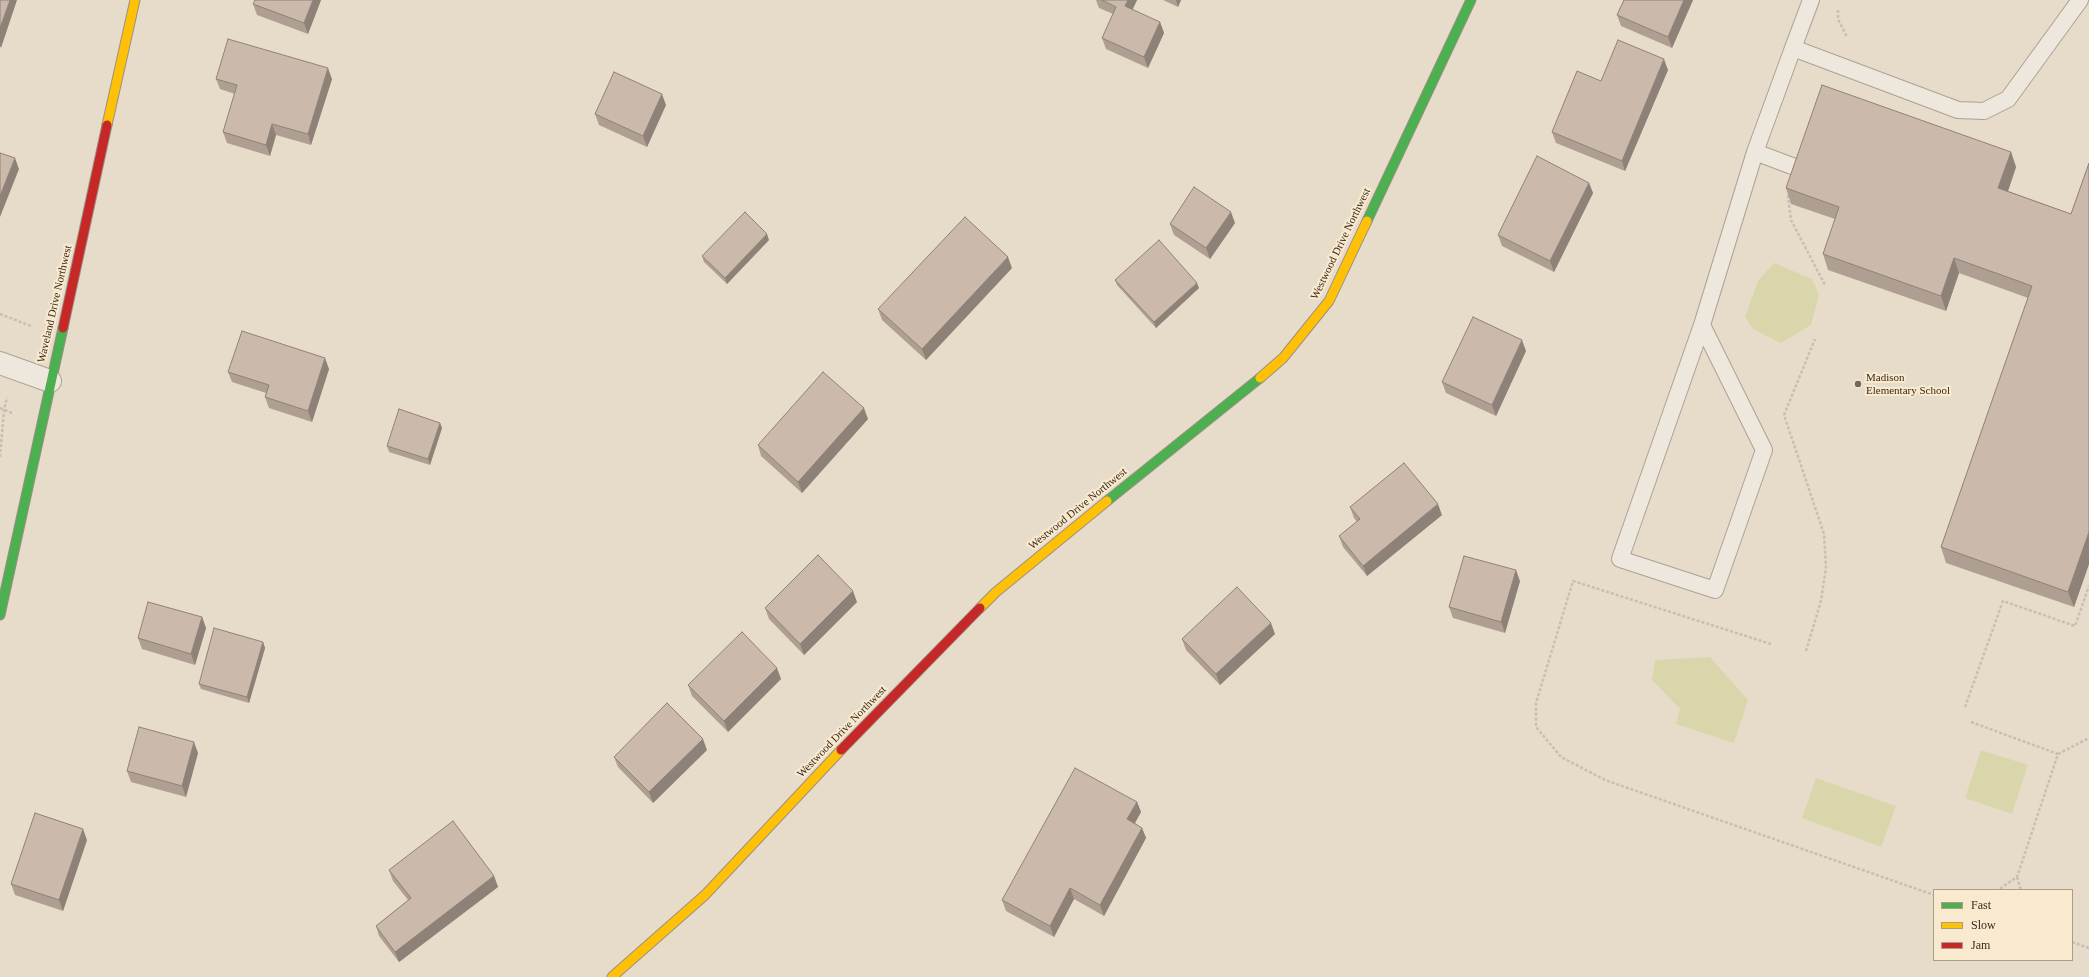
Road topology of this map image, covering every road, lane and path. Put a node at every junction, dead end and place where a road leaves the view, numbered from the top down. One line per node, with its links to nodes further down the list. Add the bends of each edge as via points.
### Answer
1 (135, 0): 14 (street, Waveland Drive Northwest)
2 (1472, 0): 31 (street, Westwood Drive Northwest, via 1329,301 1283,358 1231,403 1169,450 996,592 822,770 705,895)
3 (1811, 0): 5 (lane)
4 (2080, 0): 5 (lane, via 2008,100 1984,111 1958,110)
5 (1793, 48): 6 (lane)
6 (1755, 152): 7 (lane); 11 (lane)
7 (1794, 166): 8 (path, via 1787,189 1791,220)
8 (1825, 286)
9 (0, 314): 10 (path)
10 (32, 326)
11 (1702, 326): 11 (lane, via 1620,558 1715,590 1764,450)
12 (1815, 339): 20 (path, via 1784,415 1824,534 1826,567 1821,601)
13 (0, 363): 14 (street)
14 (50, 381): 18 (street, Waveland Drive Northwest)
15 (8, 393): 16 (path)
16 (0, 457)
17 (2089, 586): 21 (path, via 2075,626 2003,601)
18 (0, 615)
19 (1771, 644): 28 (path, via 1573,581 1536,703 1536,727 1561,757 1605,780)
20 (1806, 651)
21 (1965, 708)
22 (1970, 722): 24 (path)
23 (2089, 738): 24 (path)
24 (2058, 754): 25 (path)
25 (2017, 877): 26 (path); 27 (path)
26 (1999, 889)
27 (2021, 889)
28 (1933, 895)
29 (2073, 942): 30 (path)
30 (2089, 948)
31 (612, 977)

